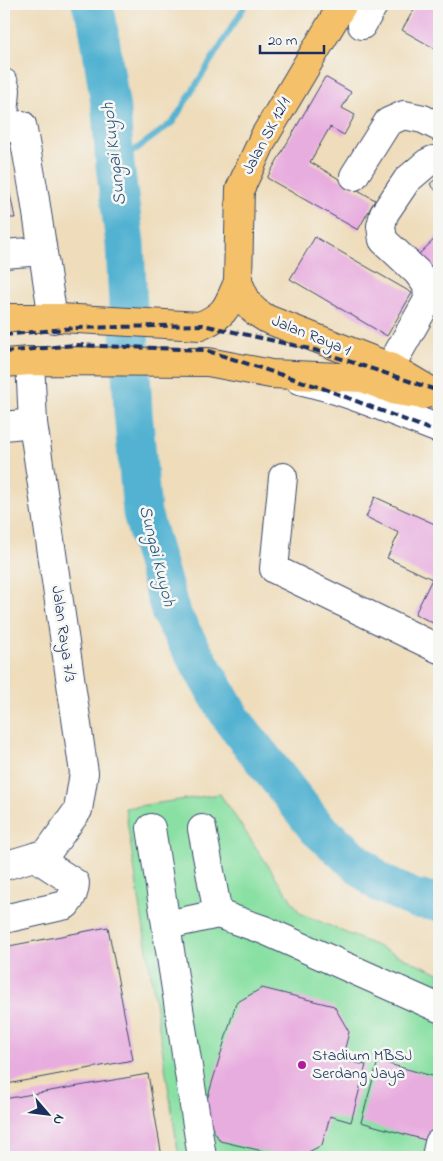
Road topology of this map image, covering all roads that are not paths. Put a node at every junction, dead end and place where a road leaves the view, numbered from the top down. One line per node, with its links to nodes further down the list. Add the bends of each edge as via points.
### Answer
1 (343, 4): 10 (main road, Jalan SK 12/1, via 264,136 240,188)
2 (4, 84): 3 (street)
3 (4, 116)
4 (439, 127): 7 (street, via 404,115 388,122)
5 (4, 130): 8 (street, via 22,126)
6 (439, 160): 14 (street, via 427,163 407,180 384,214 381,226 383,240 427,285 428,300)
7 (354, 176)
8 (42, 251): 9 (street); 12 (street)
9 (4, 254)
10 (238, 282): 12 (main road, via 225,311 215,320 200,326); 14 (main road, Jalan Raya 1, via 248,304 267,319)
11 (4, 318): 12 (main road)
12 (56, 318)
13 (17, 362): 15 (main road, via 208,362); 17 (street, Jalan Raya 7/3)
14 (390, 367): 16 (main road, Jalan Raya 1)
15 (271, 374): 16 (main road, via 363,378 396,392); 19 (street, via 313,383)
16 (439, 396)
17 (32, 424): 18 (street); 24 (street, Jalan Raya 7/3, via 84,773 78,810 47,853)
18 (4, 426)
19 (439, 429)
20 (283, 477): 21 (street, via 274,569)
21 (439, 649)
22 (151, 828): 28 (street)
23 (202, 829): 26 (street)
24 (35, 857): 25 (street, Jalan Raya 7/3); 27 (street, via 75,883 71,898 66,905)
25 (4, 866)
26 (218, 914): 28 (street); 29 (street, via 264,930)
27 (4, 919)
28 (167, 925): 31 (street)
29 (439, 1008)
30 (439, 1144): 32 (street)
31 (202, 1157)
32 (436, 1157)

